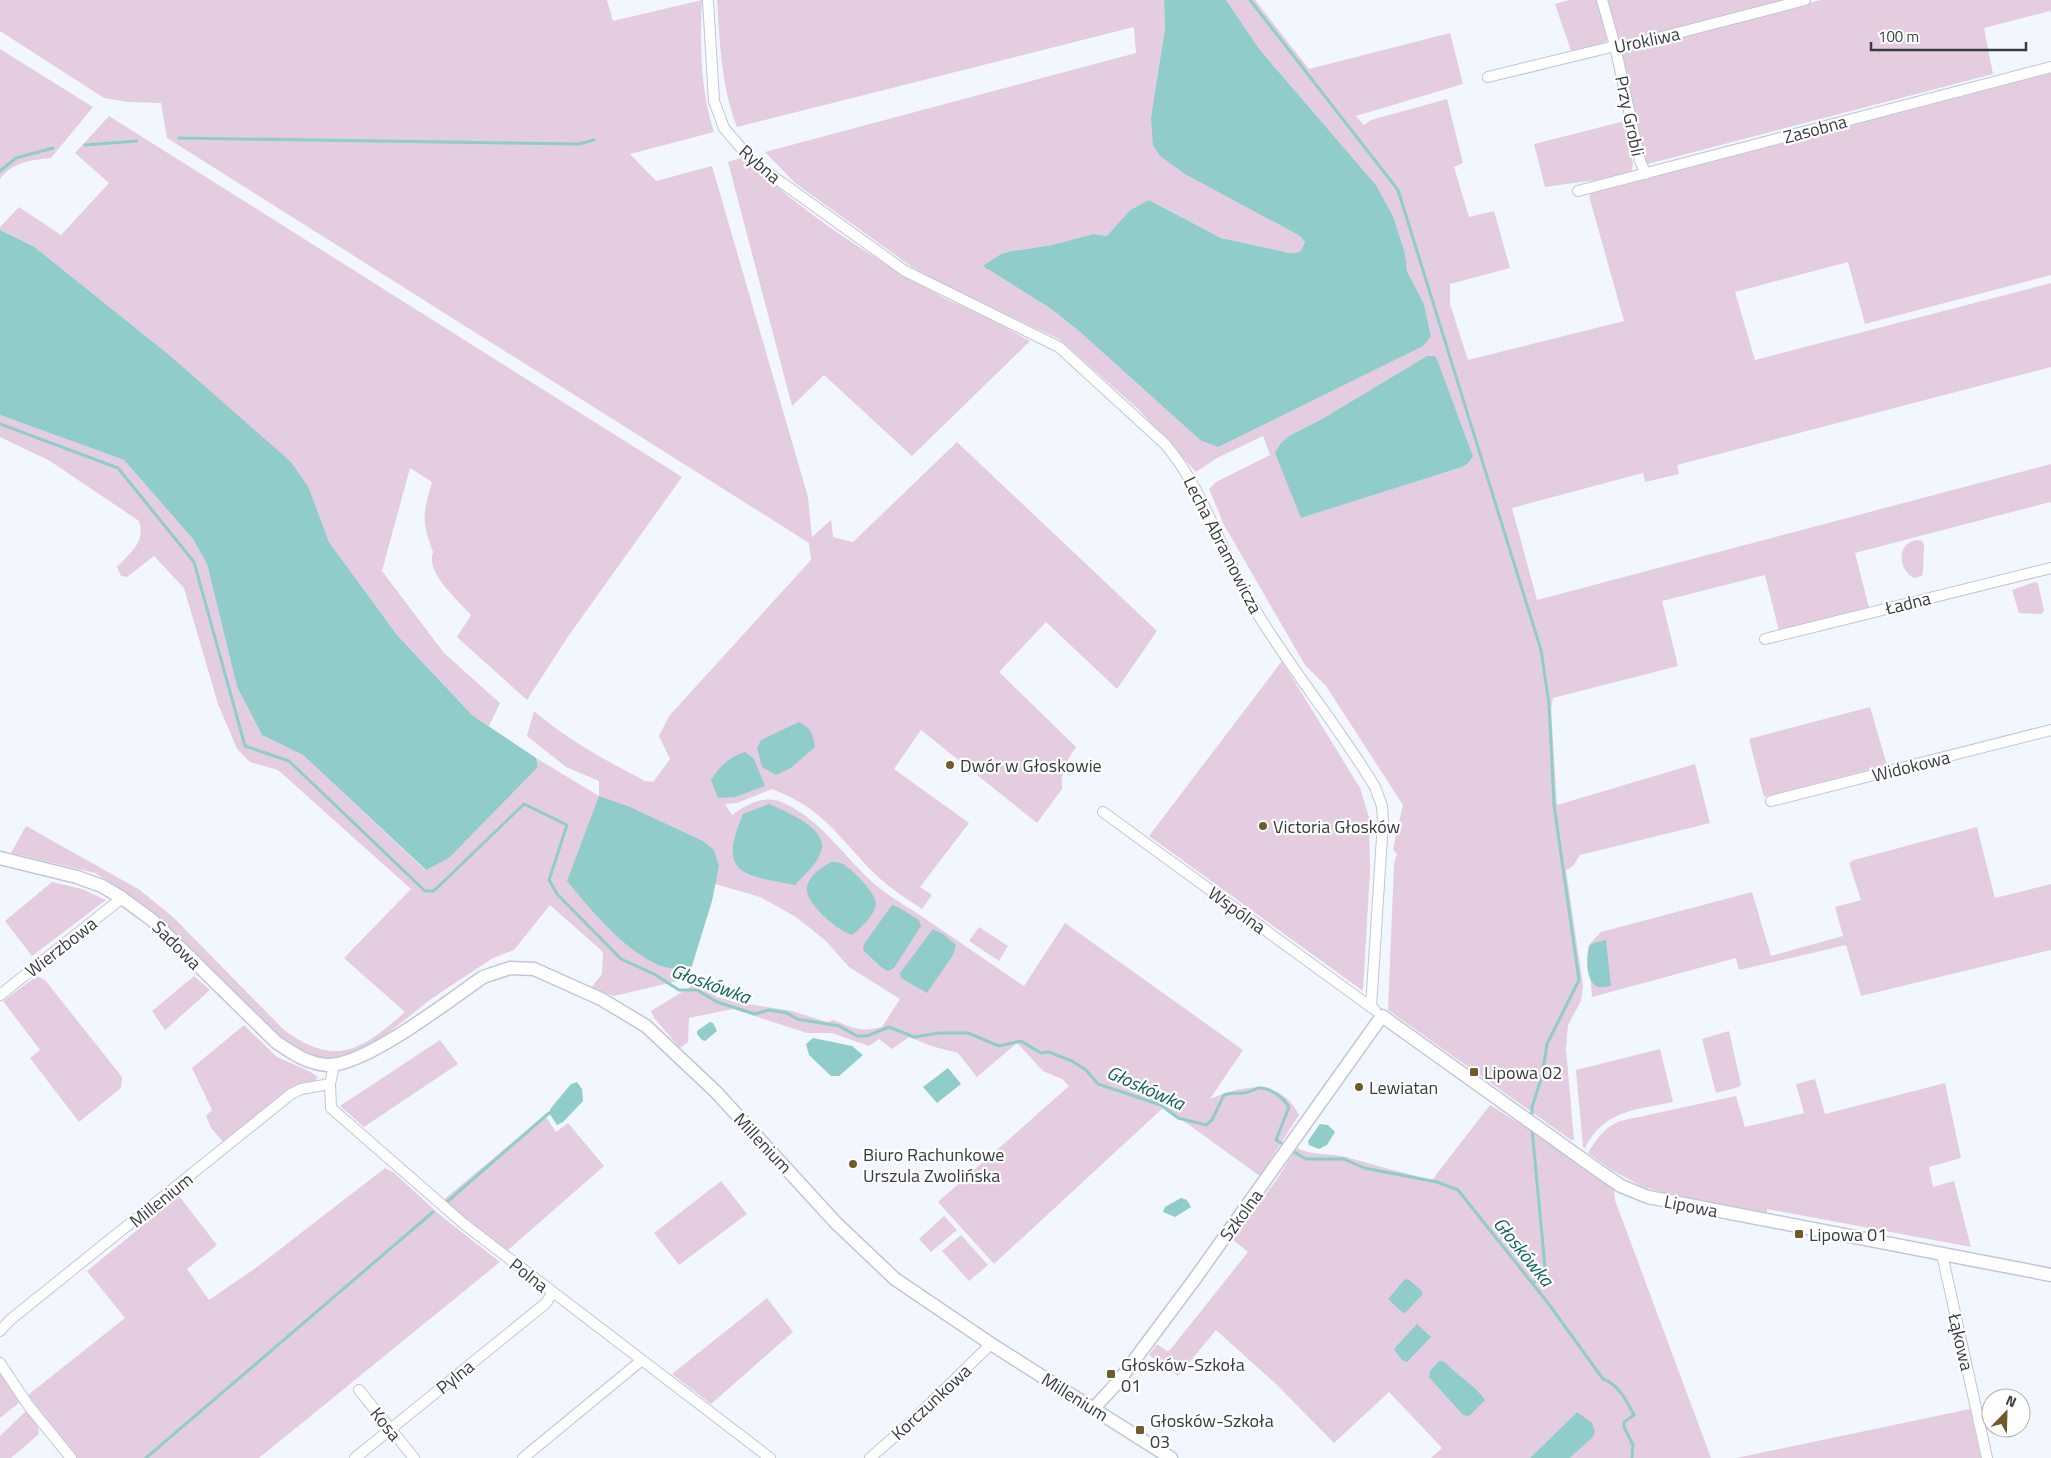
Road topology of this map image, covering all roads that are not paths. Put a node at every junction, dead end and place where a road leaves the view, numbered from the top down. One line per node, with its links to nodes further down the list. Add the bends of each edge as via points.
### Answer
1 (708, 0): 9 (street, Rybna, via 714,101 724,128 753,162)
2 (1602, 0): 4 (street, Przy Grobli)
3 (1805, 0): 4 (street, Urokliwa, via 1635,44)
4 (1615, 46): 6 (street, Urokliwa); 7 (street, Przy Grobli, via 1640,161)
5 (2051, 67): 7 (street, Zasobna)
6 (1488, 77)
7 (1646, 174): 8 (street, Zasobna)
8 (1578, 190)
9 (905, 271): 18 (street, Lecha Abramowicza, via 1059,347 1164,444 1194,483 1248,597 1361,764 1378,796 1383,822)
10 (2051, 568): 11 (street, Ładna)
11 (1765, 639)
12 (2051, 730): 13 (street, Widokowa)
13 (1771, 801)
14 (1103, 812): 18 (street, Wspólna)
15 (0, 858): 16 (street, Sadowa, via 78,877)
16 (122, 898): 17 (street, Wierzbowa); 20 (street, Sadowa, via 152,920 276,1042 305,1060)
17 (0, 995)
18 (1371, 1007): 19 (street)
19 (1382, 1016): 22 (street, Lipowa, via 1621,1186 1648,1197); 30 (street, Szkolna, via 1118,1382)
20 (334, 1065): 21 (street, Polna); 26 (street, Millenium, via 368,1053 496,971 523,967 553,976 620,1010 656,1034 716,1092 836,1223 882,1267)
21 (330, 1084): 24 (street, Polna, via 331,1108 464,1224); 25 (street, Millenium, via 290,1094)
22 (1942, 1254): 23 (street, Lipowa); 39 (street, Łąkowa)
23 (2051, 1275)
24 (552, 1293): 27 (street, Polna); 31 (street, Pylna, via 546,1303)
25 (0, 1331)
26 (990, 1344): 30 (street, Millenium); 37 (street, Korczunkowa, via 917,1417)
27 (642, 1360): 35 (street); 36 (street, Polna)
28 (0, 1362): 32 (street, via 28,1405)
29 (359, 1390): 31 (street, Kosa)
30 (1093, 1409): 38 (street, Millenium)
31 (391, 1429): 33 (street, Pylna); 34 (street, Kosa)
32 (71, 1458)
33 (354, 1458)
34 (414, 1458)
35 (522, 1458)
36 (770, 1458)
37 (870, 1458)
38 (1171, 1458)
39 (1987, 1458)

